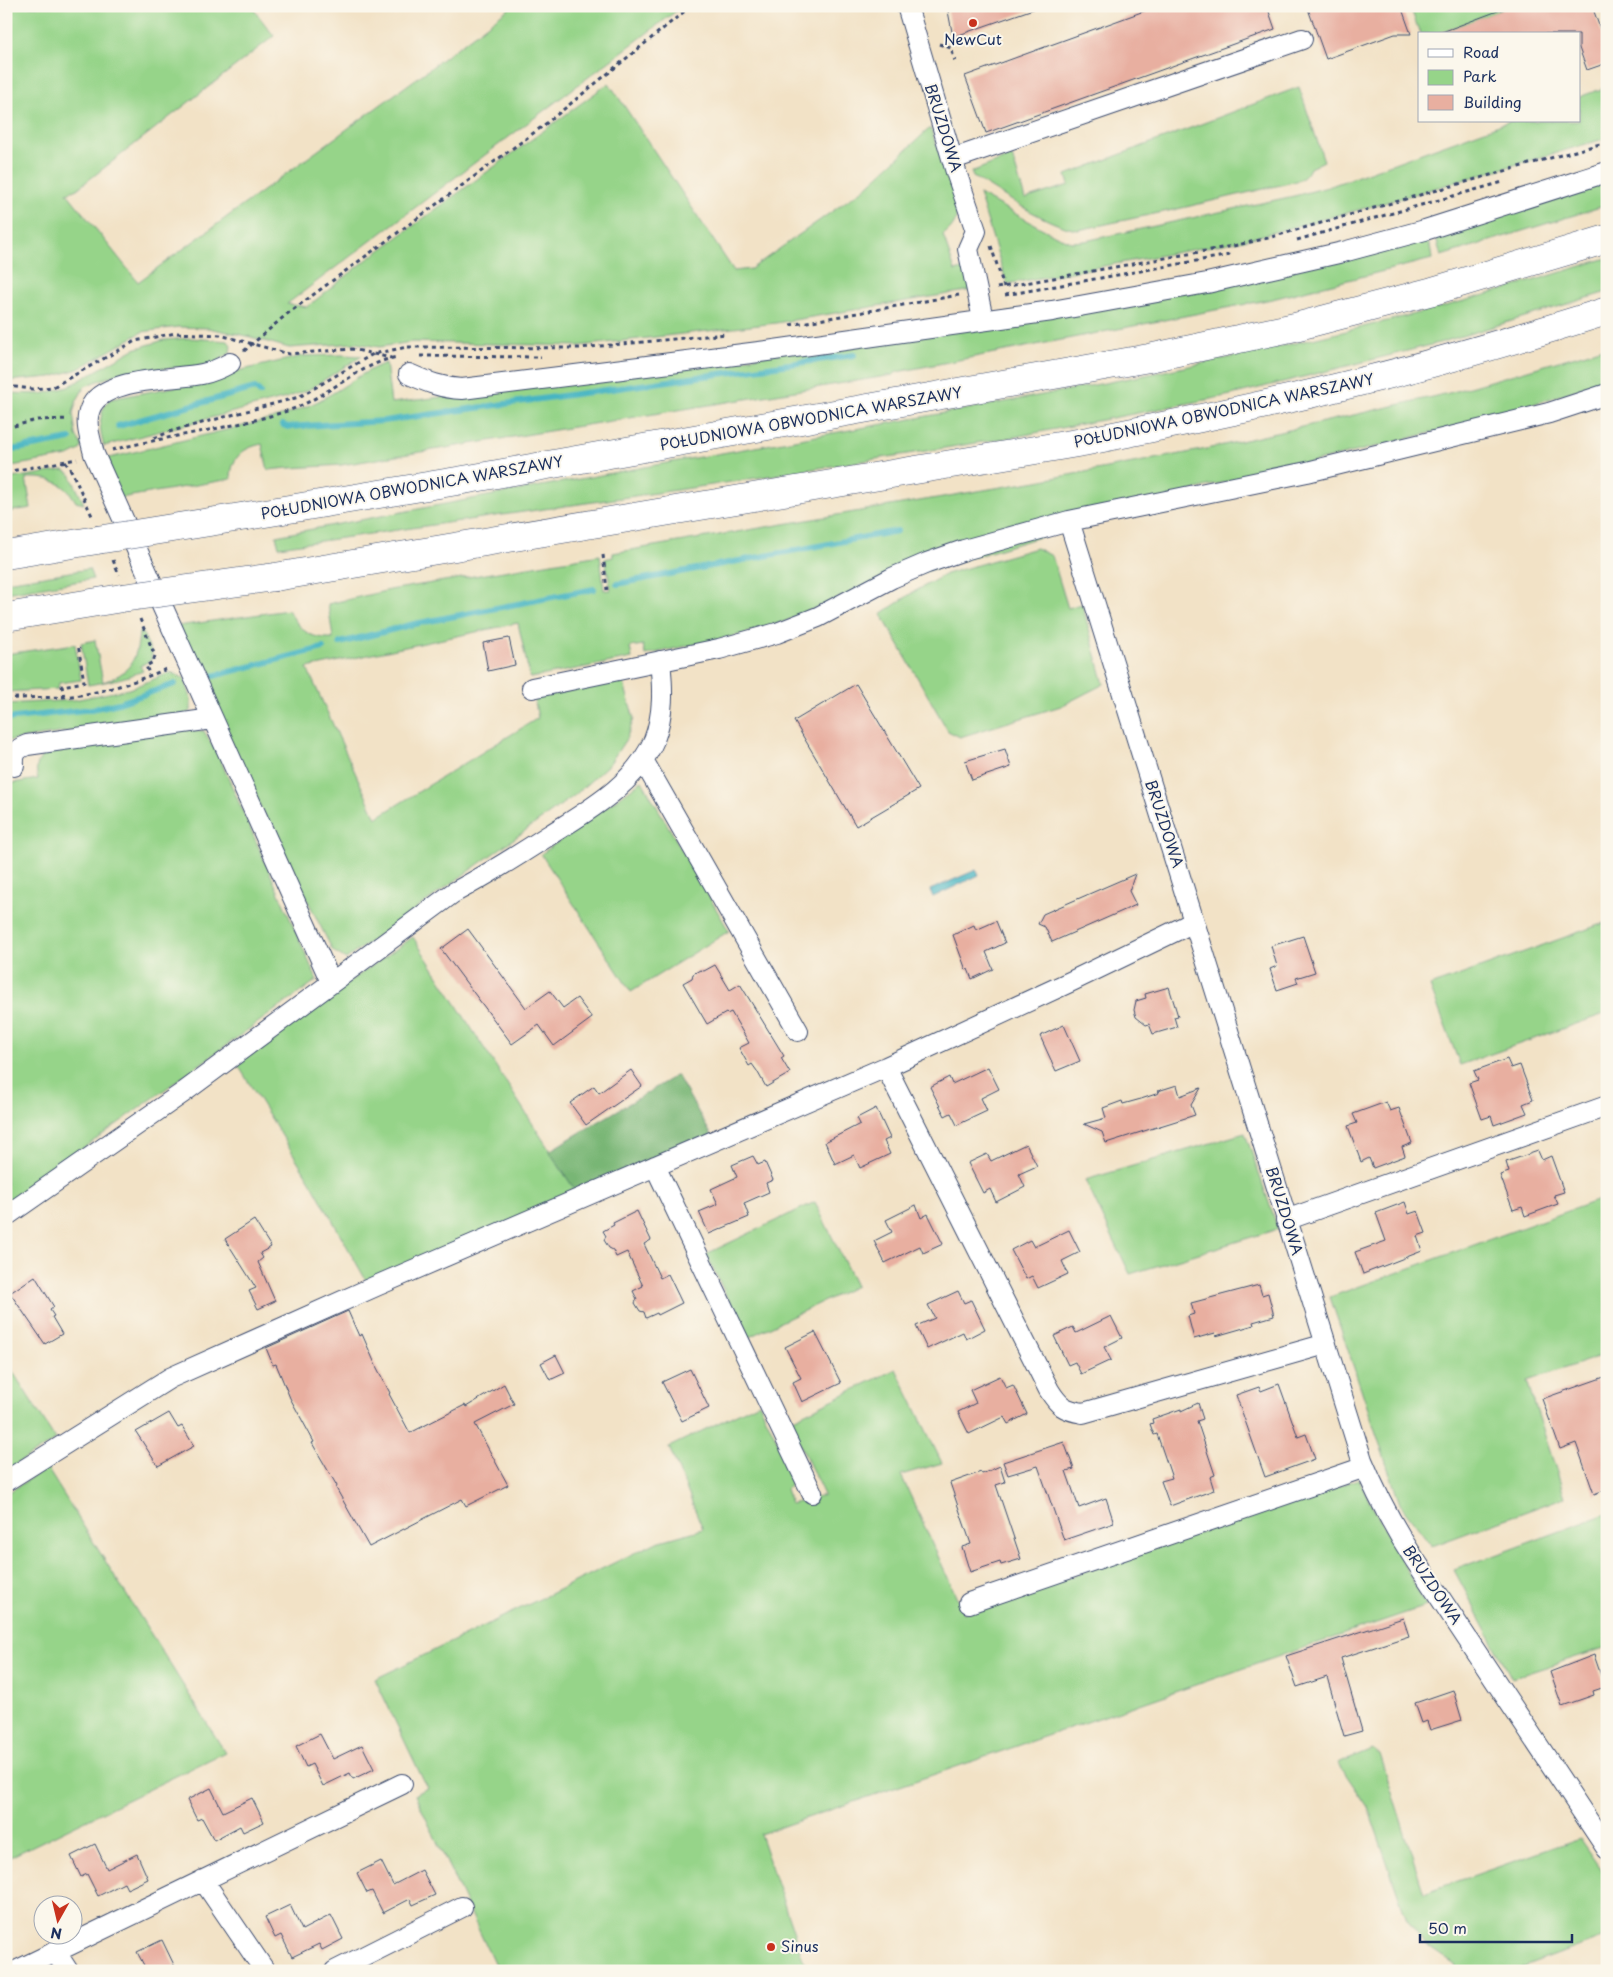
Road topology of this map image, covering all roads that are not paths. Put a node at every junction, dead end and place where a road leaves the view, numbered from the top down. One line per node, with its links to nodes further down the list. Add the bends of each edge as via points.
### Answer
1 (906, 6): 3 (street, BRUZDOWA)
2 (1302, 39): 3 (street)
3 (953, 159): 7 (street, BRUZDOWA, via 976,231 968,249)
4 (1607, 172): 7 (street, via 1425,230 1343,252 1207,283)
5 (1607, 239): 12 (highway, POŁUDNIOWA OBWODNICA WARSZAWY, bridge, via 1433,291 1295,327 1149,358 469,480)
6 (1607, 311): 13 (highway, POŁUDNIOWA OBWODNICA WARSZAWY, bridge, via 1496,346 1367,380 1083,442 275,577 126,594)
7 (983, 320): 9 (street, via 462,389 430,384)
8 (230, 363): 16 (street, via 202,374 121,385 107,390 96,398 88,419 94,454)
9 (409, 374)
10 (1607, 394): 11 (street, via 1549,413 1307,472)
11 (1069, 521): 14 (street, via 927,563 777,634); 19 (street, BRUZDOWA)
12 (6, 555)
13 (6, 616)
14 (660, 661): 15 (street); 17 (street, via 663,684 660,723)
15 (532, 688)
16 (212, 719): 18 (street, via 27,745 18,749 13,758); 20 (street)
17 (643, 760): 20 (street, via 595,805 491,873 453,893); 21 (street)
18 (14, 766)
19 (1194, 922): 22 (street); 26 (street, BRUZDOWA)
20 (331, 982): 25 (street, via 184,1092)
21 (798, 1031)
22 (886, 1066): 24 (street); 27 (street, via 1049,1390 1065,1409 1083,1413)
23 (1607, 1106): 26 (street)
24 (655, 1166): 29 (street, via 170,1378); 30 (street)
25 (6, 1216)
26 (1286, 1220): 27 (street, BRUZDOWA)
27 (1326, 1344): 28 (street, BRUZDOWA)
28 (1365, 1467): 31 (street); 33 (street, BRUZDOWA, via 1391,1522)
29 (6, 1481)
30 (812, 1493)
31 (969, 1603)
32 (402, 1784): 34 (street)
33 (1604, 1841)
34 (203, 1880): 36 (street); 39 (street)
35 (462, 1907): 40 (street)
36 (55, 1951): 37 (street); 38 (street)
37 (16, 1971)
38 (68, 1971)
39 (265, 1971)
40 (335, 1971)

